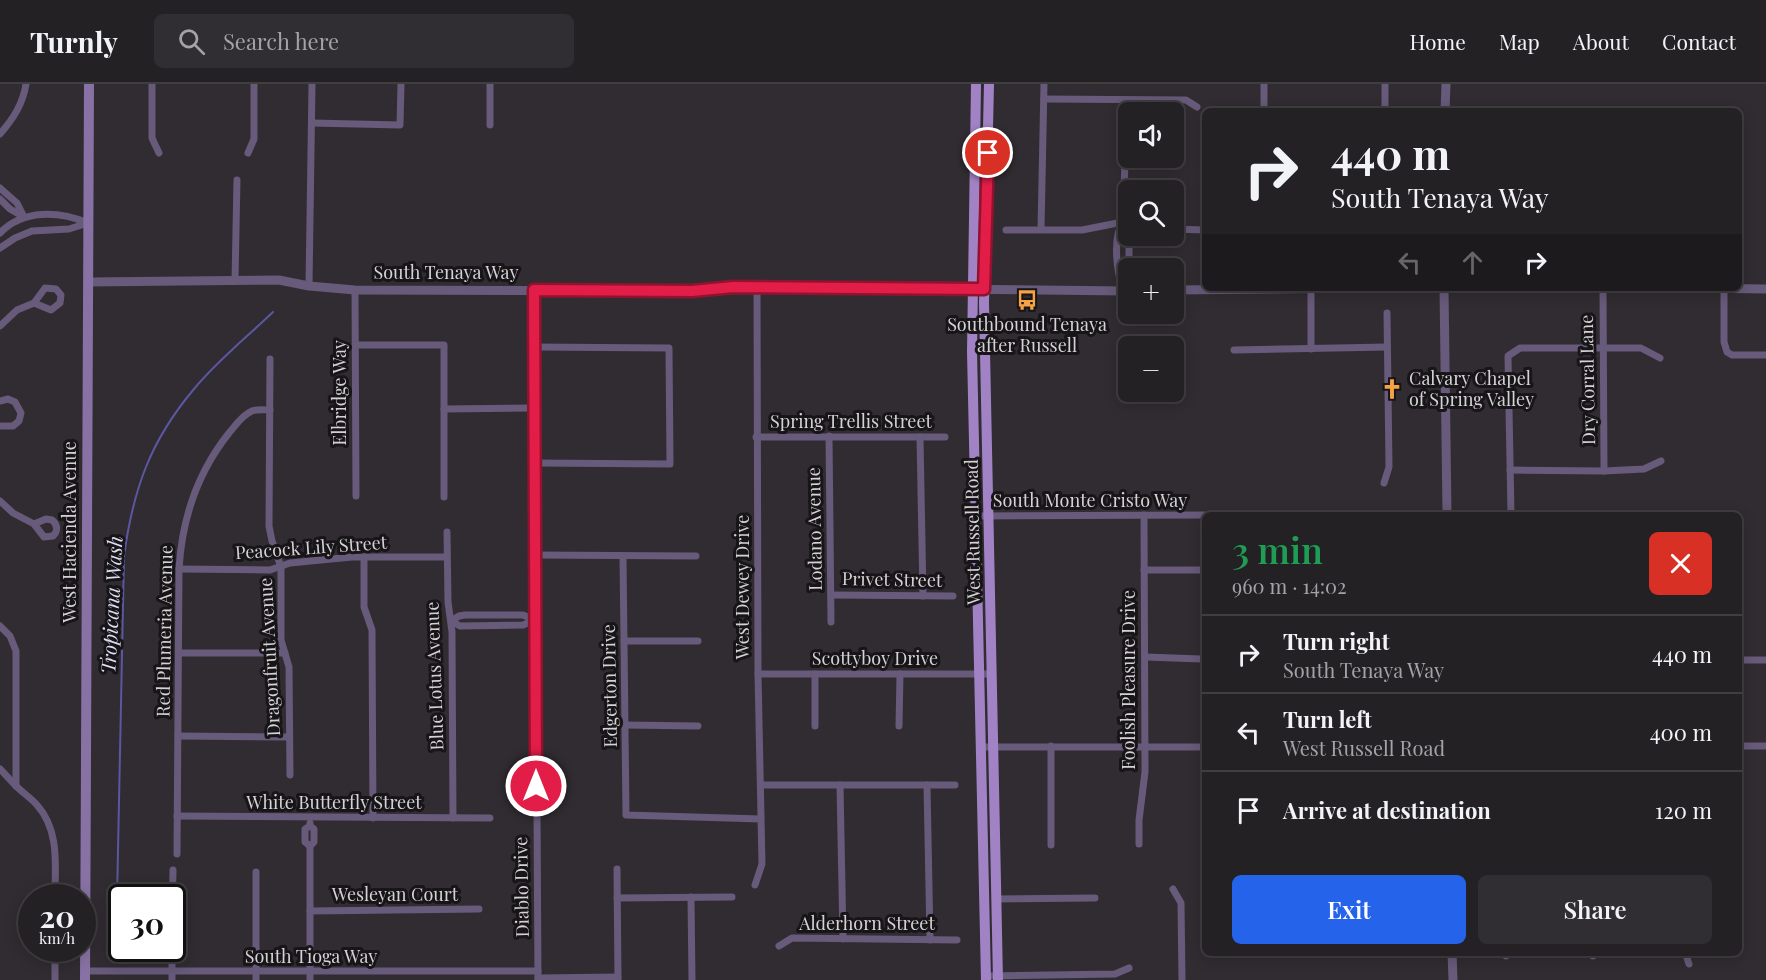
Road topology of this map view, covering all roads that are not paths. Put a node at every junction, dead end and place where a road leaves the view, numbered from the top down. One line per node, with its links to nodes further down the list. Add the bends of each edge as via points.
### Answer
1 (26, 84): 22 (street, via 21,105)
2 (89, 84): 30 (main road, West Hacienda Avenue)
3 (152, 84): 23 (street, via 152,138)
4 (254, 84): 24 (street, via 254,139)
5 (312, 84): 20 (street)
6 (401, 84): 20 (street, via 400,125)
7 (490, 84): 21 (street)
8 (976, 84): 42 (main road, West Russell Road)
9 (989, 84): 43 (main road, West Russell Road)
10 (1044, 84): 14 (street)
11 (1264, 84): 17 (street)
12 (1385, 84): 18 (street)
13 (1446, 84): 19 (street)
14 (1044, 99): 15 (street); 32 (street)
15 (1127, 100): 16 (street, via 1185,100); 26 (street)
16 (1197, 107)
17 (1264, 108)
18 (1385, 108)
19 (1445, 108)
20 (312, 123): 40 (street)
21 (489, 125)
22 (0, 134)
23 (159, 153)
24 (248, 153)
25 (237, 180): 38 (street)
26 (1126, 180)
27 (0, 188): 29 (street)
28 (0, 199): 29 (street)
29 (24, 217): 30 (street, via 70,216); 36 (street, via 11,222)
30 (88, 223): 37 (street, via 69,229 32,231); 39 (main road, West Hacienda Avenue)
31 (1118, 223): 32 (street, via 1082,230)
32 (1041, 229): 34 (street)
33 (1184, 229): 35 (street)
34 (1006, 230)
35 (1202, 230)
36 (0, 233)
37 (0, 248)
38 (235, 280): 39 (street, South Tenaya Way); 40 (street, South Tenaya Way, via 279,280)
39 (88, 282): 174 (main road, West Hacienda Avenue)
40 (309, 286): 45 (street, South Tenaya Way)
41 (757, 287): 42 (street, South Tenaya Way); 46 (street, South Tenaya Way, via 692,291); 73 (street, West Dewey Drive)
42 (972, 288): 43 (street, South Tenaya Way); 88 (main road, West Russell Road)
43 (984, 289): 50 (street, South Tenaya Way); 89 (main road, West Russell Road)
44 (1766, 289): 49 (street)
45 (356, 290): 46 (street, South Tenaya Way); 58 (street, Elbridge Way)
46 (534, 290): 59 (street, Diablo Drive)
47 (1184, 290): 48 (street)
48 (1202, 290)
49 (1742, 290)
50 (1118, 291)
51 (1311, 291): 61 (street)
52 (1444, 291): 84 (street)
53 (1602, 291): 62 (street, Dry Corral Lane)
54 (1724, 291): 64 (street, via 1727,352)
55 (34, 303): 57 (street, via 17,310)
56 (1387, 313): 60 (street)
57 (0, 326)
58 (355, 345): 69 (street, via 444,345); 81 (street, Elbridge Way)
59 (534, 347): 68 (street, Diablo Drive); 77 (street, via 669,348 670,464)
60 (1387, 347): 61 (street); 80 (street, via 1389,467)
61 (1311, 349): 63 (street)
62 (1603, 349): 65 (street, via 1641,348); 78 (street, via 1520,348 1508,356); 79 (street, Dry Corral Lane)
63 (1234, 350)
64 (1766, 355)
65 (1660, 357)
66 (270, 359): 70 (street, Dragonfruit Avenue)
67 (0, 400): 71 (street, via 15,402 21,413 13,426)
68 (534, 408): 69 (street); 77 (street, Diablo Drive)
69 (444, 409): 82 (street)
70 (270, 410): 97 (street, Dragonfruit Avenue, via 270,533); 98 (street, Red Plumeria Avenue, via 253,410 241,419 211,459 188,511)
71 (0, 426)
72 (829, 436): 73 (street, Spring Trellis Street); 74 (street, Spring Trellis Street); 101 (street, Lodano Avenue)
73 (756, 437): 116 (street, West Dewey Drive)
74 (920, 437): 75 (street, Spring Trellis Street); 102 (street)
75 (945, 437)
76 (1661, 461): 79 (street, via 1644,469)
77 (535, 463): 92 (street, Diablo Drive)
78 (1510, 470): 79 (street); 85 (street)
79 (1604, 471)
80 (1384, 483)
81 (356, 496)
82 (444, 497)
83 (0, 501): 90 (street)
84 (1447, 512)
85 (1510, 512)
86 (1143, 515): 87 (street, South Monte Cristo Way); 89 (street, South Monte Cristo Way); 99 (street, Foolish Pleasure Drive)
87 (1202, 515)
88 (976, 516): 89 (street, South Monte Cristo Way); 119 (main road, West Russell Road)
89 (990, 516): 120 (main road, West Russell Road)
90 (34, 524)
91 (447, 532): 96 (street, Blue Lotus Avenue)
92 (535, 555): 93 (street); 104 (street, Diablo Drive)
93 (623, 556): 94 (street); 108 (street, Edgerton Drive)
94 (696, 556)
95 (364, 557): 96 (street, Peacock Lily Street); 97 (street, Peacock Lily Street); 142 (street, via 364,607 372,630)
96 (446, 557): 105 (street, Blue Lotus Avenue)
97 (281, 567): 98 (street, Peacock Lily Street); 111 (street, Dragonfruit Avenue, via 281,640)
98 (179, 569): 110 (street, Red Plumeria Avenue)
99 (1144, 570): 100 (street); 112 (street, Foolish Pleasure Drive)
100 (1202, 570)
101 (831, 595): 102 (street, Privet Street); 106 (street, Lodano Avenue)
102 (923, 596): 103 (street, Privet Street)
103 (953, 596)
104 (535, 620): 105 (street, via 523,626 460,626); 177 (street, Diablo Drive)
105 (451, 621): 143 (street, Blue Lotus Avenue)
106 (831, 622)
107 (0, 626): 140 (street, via 10,636 16,651)
108 (624, 641): 109 (street); 121 (street, Edgerton Drive)
109 (698, 641)
110 (178, 653): 111 (street); 125 (street, Red Plumeria Avenue)
111 (285, 653): 126 (street, Dragonfruit Avenue, via 289,667)
112 (1146, 657): 113 (street); 132 (street, Foolish Pleasure Drive)
113 (1201, 658)
114 (1742, 660): 115 (street)
115 (1766, 660)
116 (758, 674): 117 (street, Scottyboy Drive); 136 (street, West Dewey Drive)
117 (815, 674): 118 (street, Scottyboy Drive); 123 (street)
118 (900, 674): 119 (street, Scottyboy Drive); 124 (street)
119 (979, 674): 120 (street, Scottyboy Drive); 130 (main road, West Russell Road)
120 (992, 674): 131 (main road, West Russell Road)
121 (625, 725): 122 (street); 145 (street, Edgerton Drive, via 626,815)
122 (698, 726)
123 (815, 726)
124 (899, 726)
125 (178, 736): 126 (street); 141 (street, Red Plumeria Avenue)
126 (289, 737): 135 (street, Dragonfruit Avenue)
127 (1051, 746): 131 (street); 132 (street); 148 (street)
128 (1742, 746): 129 (street)
129 (1766, 746)
130 (981, 747): 131 (street); 179 (main road, West Russell Road)
131 (994, 747): 161 (main road, West Russell Road)
132 (1145, 747): 133 (street); 147 (street, Foolish Pleasure Drive)
133 (1202, 747)
134 (0, 769): 140 (street)
135 (290, 775)
136 (761, 784): 137 (street); 145 (street, West Dewey Drive)
137 (840, 785): 138 (street); 164 (street)
138 (927, 785): 139 (street); 165 (street)
139 (955, 785)
140 (16, 786): 153 (street, via 38,807 50,827)
141 (177, 816): 146 (street, White Butterfly Street); 149 (street, Red Plumeria Avenue)
142 (373, 818): 143 (street, White Butterfly Street); 146 (street, White Butterfly Street)
143 (453, 818): 144 (street, White Butterfly Street)
144 (490, 818)
145 (761, 819): 155 (street, West Dewey Drive, via 762,864)
146 (310, 822): 163 (street, via 314,829 310,846)
147 (1139, 844)
148 (1051, 845)
149 (177, 854)
150 (617, 869): 157 (street)
151 (173, 870): 154 (street)
152 (256, 872): 176 (street)
153 (55, 884)
154 (173, 884)
155 (756, 885)
156 (1173, 889): 185 (street, via 1181,903)
157 (617, 897): 158 (street); 178 (street)
158 (691, 897): 159 (street); 184 (street)
159 (732, 897)
160 (1095, 898): 161 (street)
161 (997, 899): 180 (main road, West Russell Road)
162 (479, 909): 163 (street, Wesleyan Court)
163 (310, 910): 173 (street)
164 (843, 939): 165 (street, Alderhorn Street); 167 (street, Alderhorn Street, via 792,938)
165 (930, 940): 166 (street, Alderhorn Street)
166 (957, 940)
167 (779, 946)
168 (1452, 956): 186 (street)
169 (1686, 956): 171 (street)
170 (55, 962): 182 (street)
171 (1689, 964)
172 (1129, 969): 181 (street, via 1115,974)
173 (310, 972): 176 (street, South Tioga Way); 177 (street, South Tioga Way); 183 (street)
174 (85, 975): 175 (street, South Tioga Way)
175 (172, 976): 176 (street, South Tioga Way)
176 (256, 976)
177 (538, 976): 178 (street, South Tioga Way)
178 (618, 978)
179 (986, 978): 180 (street)
180 (998, 978): 181 (street)
181 (1050, 978)
182 (55, 980)
183 (310, 980)
184 (692, 980)
185 (1182, 980)
186 (1452, 980)

